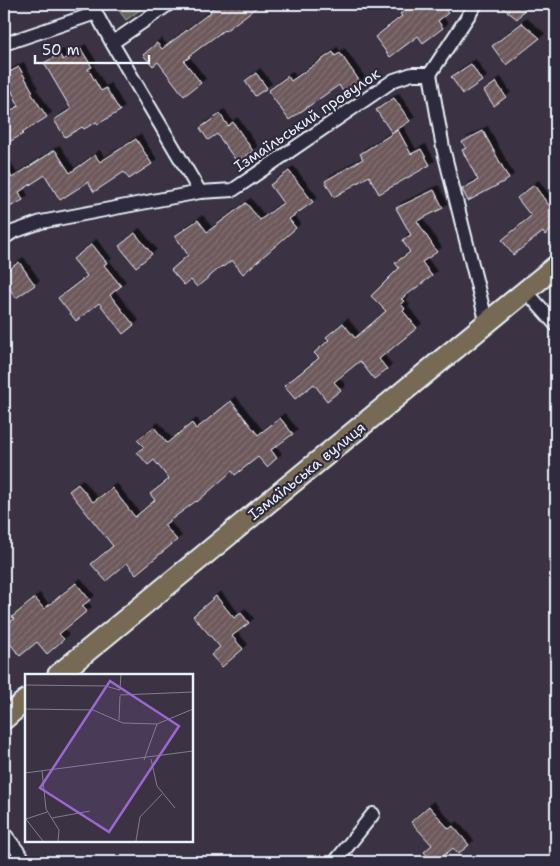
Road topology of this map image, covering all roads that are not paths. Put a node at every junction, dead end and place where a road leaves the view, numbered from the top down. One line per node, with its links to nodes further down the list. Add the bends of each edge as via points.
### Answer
1 (169, 4): 5 (street)
2 (476, 4): 6 (street)
3 (93, 8): 4 (street); 5 (street)
4 (4, 44)
5 (112, 44): 7 (street)
6 (430, 74): 7 (street, Ізмаїльський провулок, via 412,74 394,80 233,190); 11 (street, via 443,148)
7 (200, 192): 8 (street, Ізмаїльський провулок, via 41,222)
8 (4, 238)
9 (556, 266): 10 (main road, Ізмаїльська вулиця)
10 (526, 291): 11 (main road, Ізмаїльська вулиця); 12 (street)
11 (487, 324): 13 (main road, Ізмаїльська вулиця)
12 (556, 325)
13 (59, 674)
14 (25, 701): 15 (main road)
15 (4, 719)
16 (373, 814): 19 (street)
17 (4, 833): 18 (street)
18 (26, 862)
19 (335, 862)

